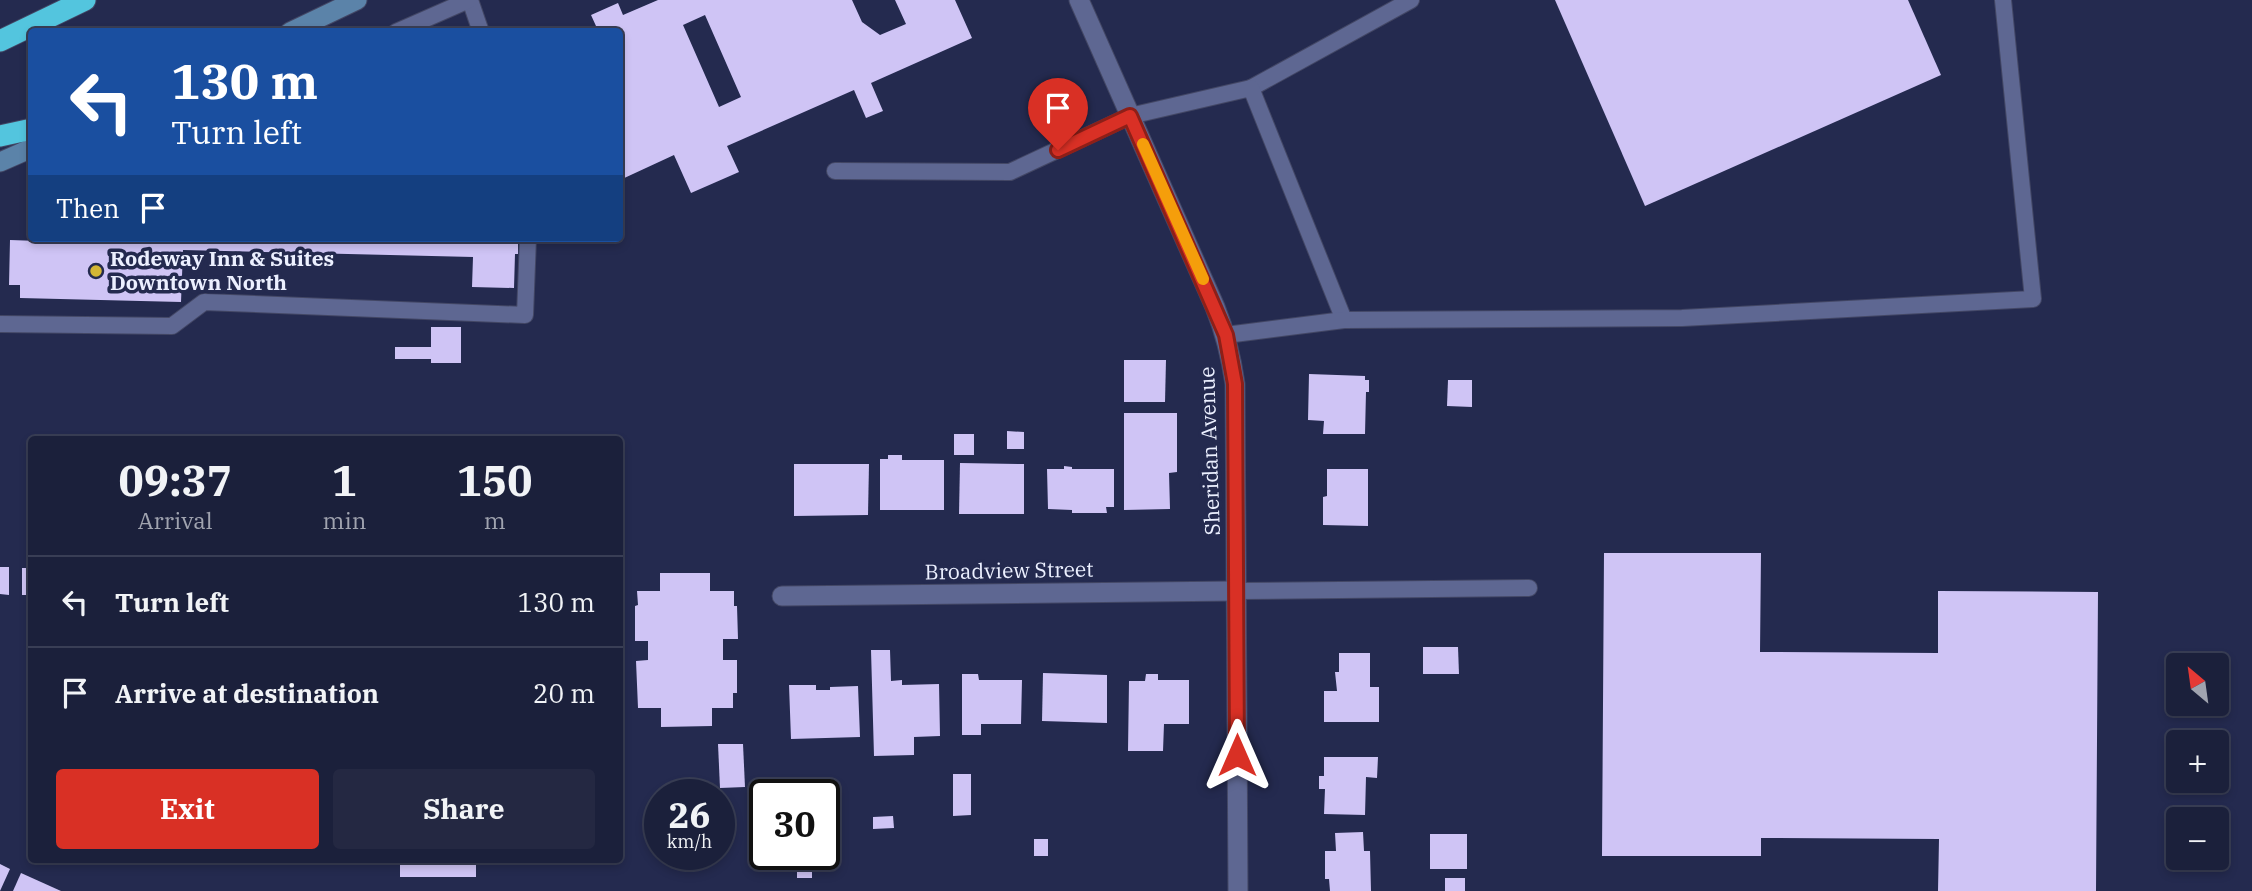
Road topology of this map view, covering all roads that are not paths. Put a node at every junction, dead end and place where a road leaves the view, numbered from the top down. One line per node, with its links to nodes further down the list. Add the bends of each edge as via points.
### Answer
1 (85, 0): 10 (highway)
2 (357, 0): 7 (main road)
3 (469, 0): 8 (lane); 9 (lane)
4 (1079, 0): 12 (street, Sheridan Avenue)
5 (1411, 0): 11 (lane)
6 (2003, 0): 19 (lane, via 2033,299 1682,317)
7 (298, 28)
8 (405, 28)
9 (480, 28)
10 (0, 41)
11 (1251, 88): 12 (lane); 19 (lane)
12 (1130, 116): 17 (lane, via 1010,172); 21 (street, Sheridan Avenue)
13 (28, 131): 14 (highway)
14 (0, 136)
15 (28, 150): 16 (main road)
16 (0, 162)
17 (835, 171)
18 (528, 242): 20 (lane, via 525,315 204,302 172,326)
19 (1344, 320): 21 (lane)
20 (0, 324)
21 (1226, 335): 23 (street, Sheridan Avenue, via 1235,384)
22 (1529, 587): 23 (lane)
23 (1236, 591): 24 (street, Broadview Street); 25 (street, Sheridan Avenue)
24 (782, 596)
25 (1238, 891)

